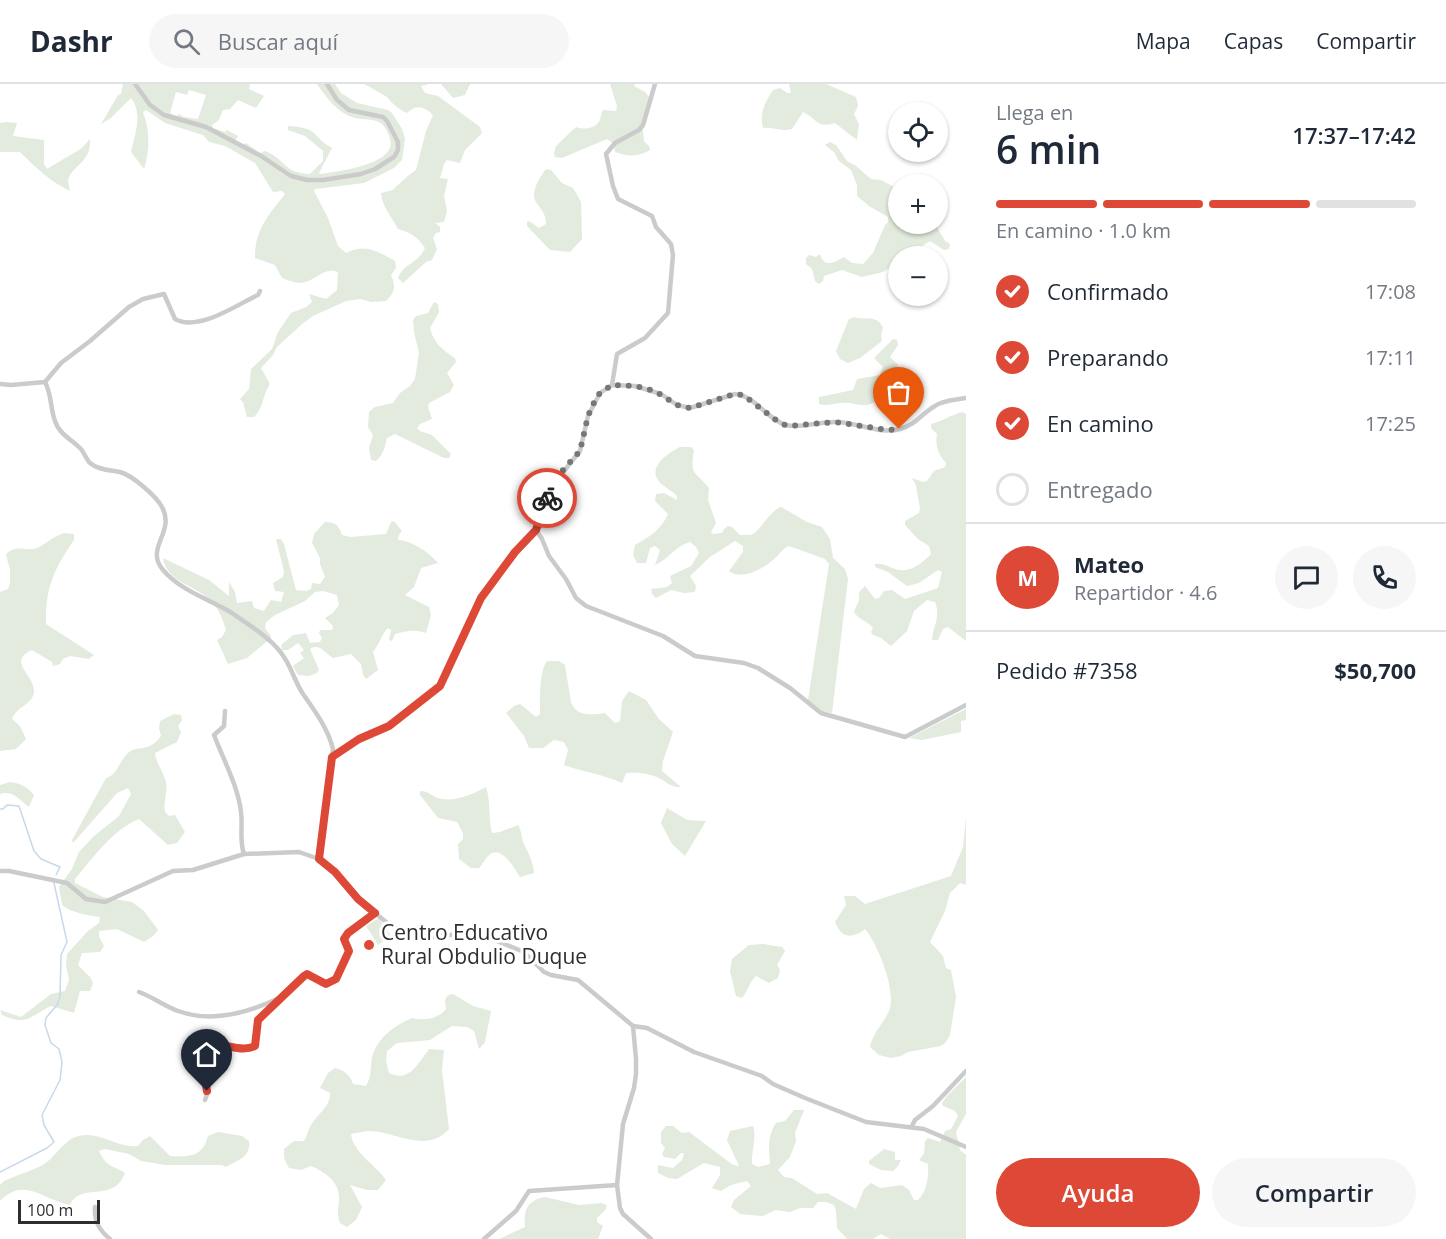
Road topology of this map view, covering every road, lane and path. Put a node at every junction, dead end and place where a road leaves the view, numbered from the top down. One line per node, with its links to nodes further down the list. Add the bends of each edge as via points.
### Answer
1 (135, 84): 2 (street, via 150,105 164,115 206,127 291,176 323,180 361,174 394,157 398,142 387,121 349,110)
2 (327, 84)
3 (655, 84): 7 (street, via 643,125 615,142 605,158 618,199 652,216 670,244 674,255 668,313 645,338 617,354)
4 (260, 291): 5 (street, via 222,314 196,322 175,319 164,294 138,301 61,363)
5 (45, 382): 6 (street); 12 (street, via 59,429 88,460 123,473 158,500 166,516 165,532 156,548 164,571 183,588 234,614 284,657 329,736)
6 (0, 384)
7 (612, 385): 8 (street, via 655,391 690,408 743,395 788,426 835,422 888,430 914,423 939,403); 9 (street, via 600,393 591,408 580,451 552,486)
8 (966, 398)
9 (536, 530): 10 (street, via 581,603 663,636 695,656 758,668 821,713 905,737); 12 (street, via 481,598 440,686 389,726)
10 (966, 705)
11 (225, 711): 13 (street, via 224,726 214,736 240,807)
12 (332, 757): 14 (street)
13 (244, 854): 14 (street, via 299,852); 15 (street, via 193,870 165,873 105,902 86,899 67,883)
14 (319, 859): 16 (street)
15 (0, 871)
16 (375, 913): 18 (street, via 344,939 349,951 336,979 326,984 307,974); 19 (street, via 391,926 416,937 474,934 524,952 544,972 584,984)
17 (139, 992): 18 (street, via 189,1014 211,1015 233,1015)
18 (282, 997): 21 (street, via 258,1020 255,1046 205,1048)
19 (633, 1026): 22 (street, via 647,1028 694,1052 762,1076 866,1122); 24 (street, via 636,1074 623,1124)
20 (966, 1071): 22 (street)
21 (205, 1100)
22 (912, 1126): 23 (street)
23 (966, 1147)
24 (617, 1185): 27 (street, via 529,1191 516,1210); 28 (street, via 623,1214)
25 (95, 1207): 26 (street, via 98,1226)
26 (110, 1239)
27 (483, 1239)
28 (651, 1239)

